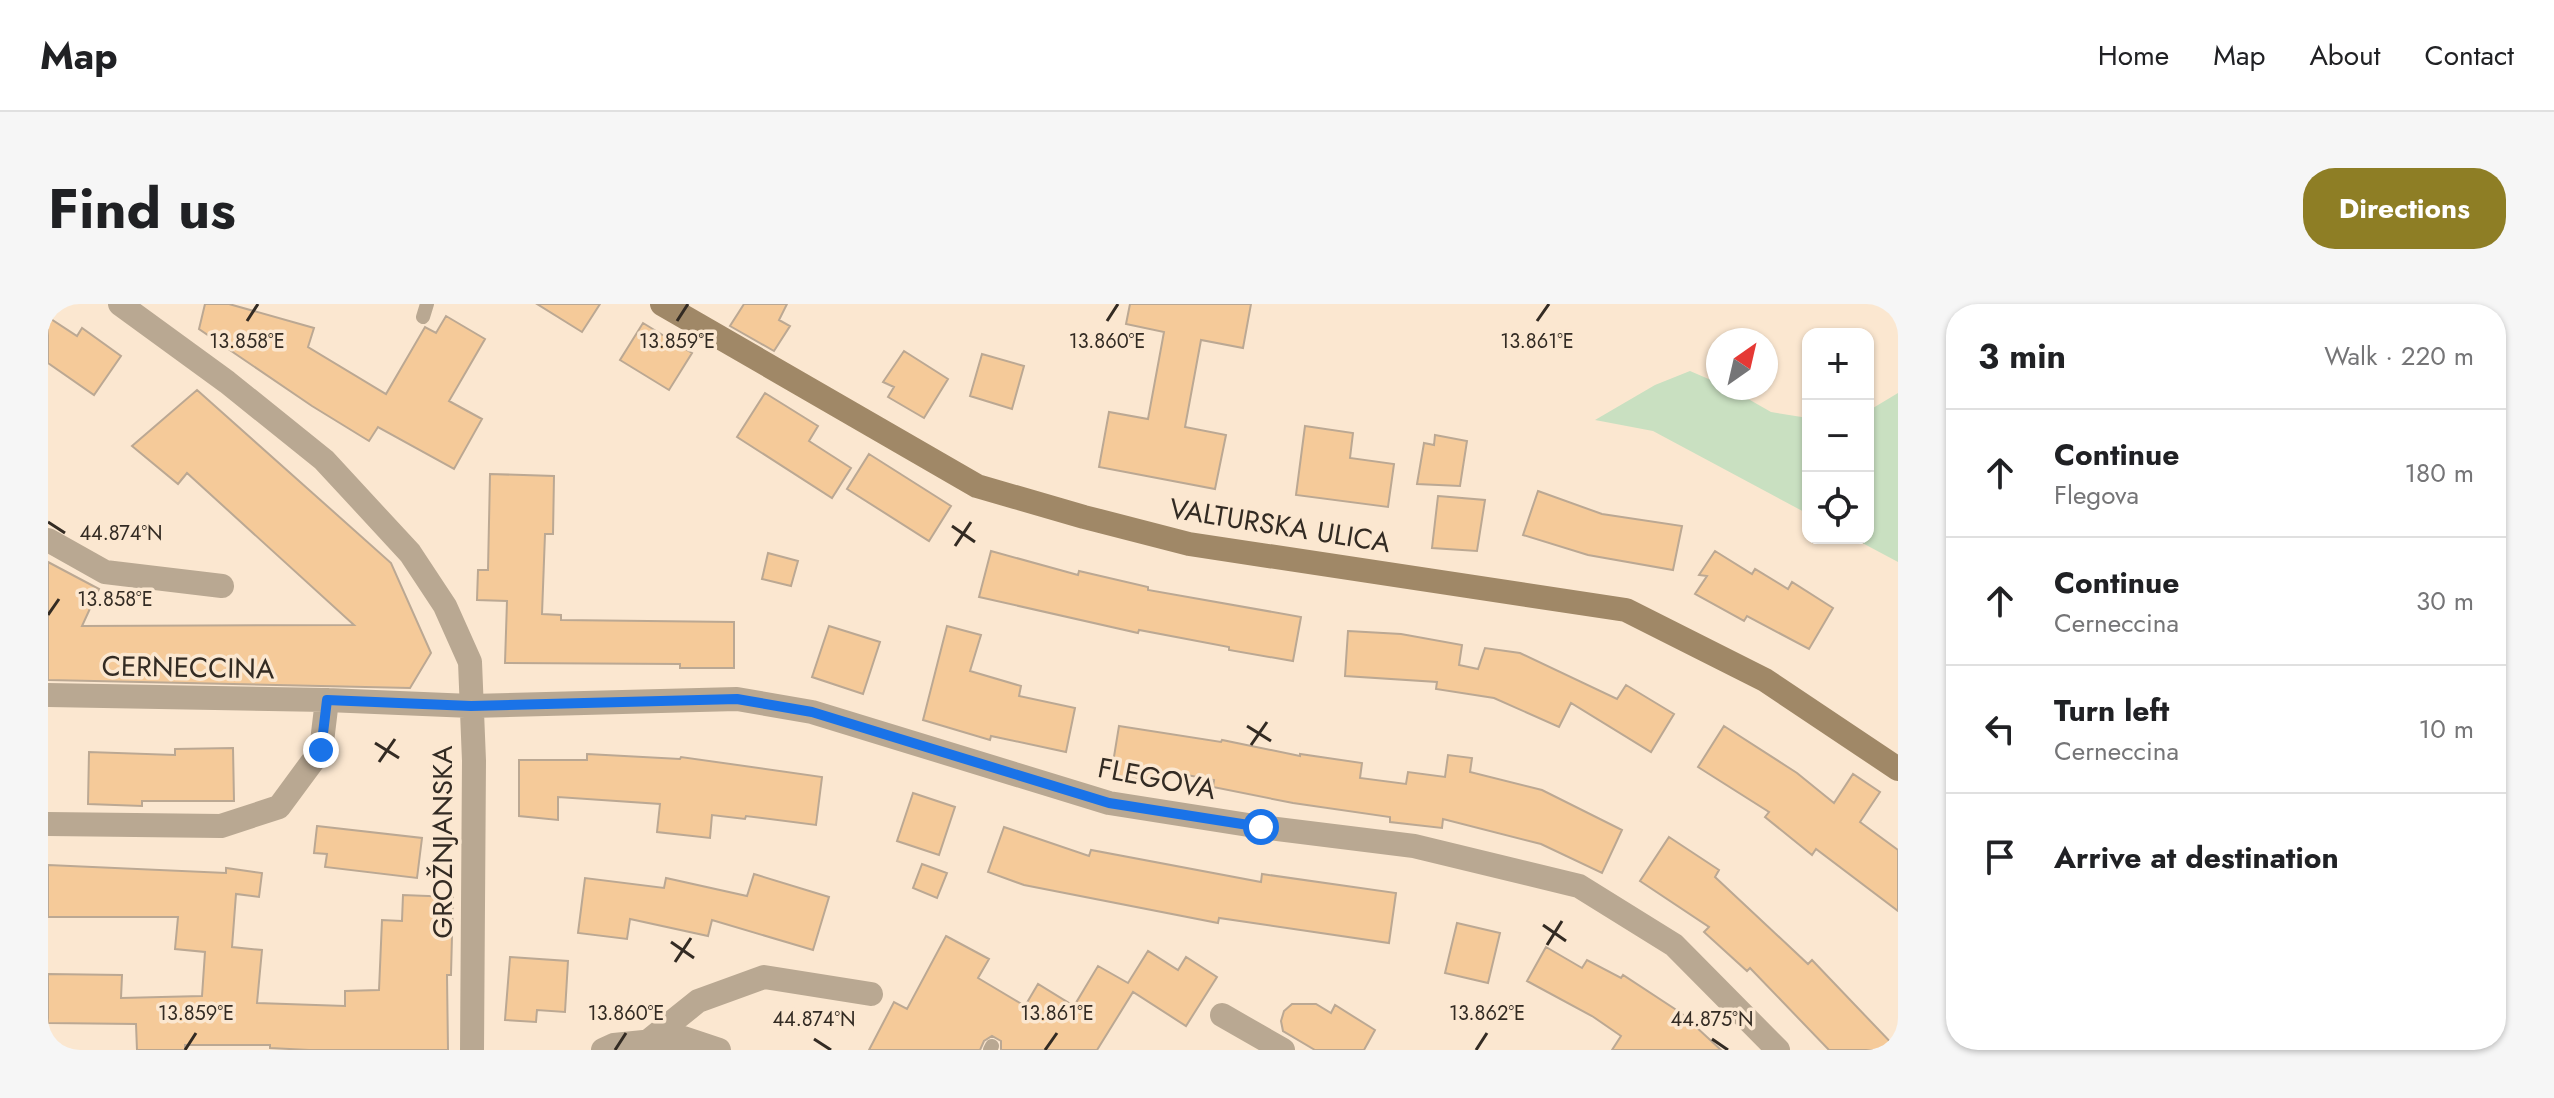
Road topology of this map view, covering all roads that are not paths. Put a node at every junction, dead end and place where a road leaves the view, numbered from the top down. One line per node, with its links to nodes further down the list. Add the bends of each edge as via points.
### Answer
1 (120, 304): 7 (street, GROŽNJANSKA, via 324,460 410,553 445,606 470,662)
2 (662, 304): 8 (street, VALTURSKA ULICA, via 977,486 1189,544 1626,610 1765,680)
3 (48, 540): 4 (street, via 105,572)
4 (222, 586)
5 (48, 695): 6 (street, CERNECCINA)
6 (327, 700): 7 (street, CERNECCINA); 9 (street, via 321,750 279,807 221,826)
7 (471, 706): 13 (street, GROŽNJANSKA); 17 (street, FLEGOVA, via 737,699 812,712 1109,803 1414,846 1579,886 1674,945)
8 (1898, 769)
9 (48, 824)
10 (871, 994): 12 (street, via 764,977 698,1001)
11 (1222, 1015): 16 (street)
12 (647, 1042): 14 (street); 15 (street, via 683,1038)
13 (472, 1050)
14 (603, 1050)
15 (719, 1050)
16 (1283, 1050)
17 (1778, 1050)

